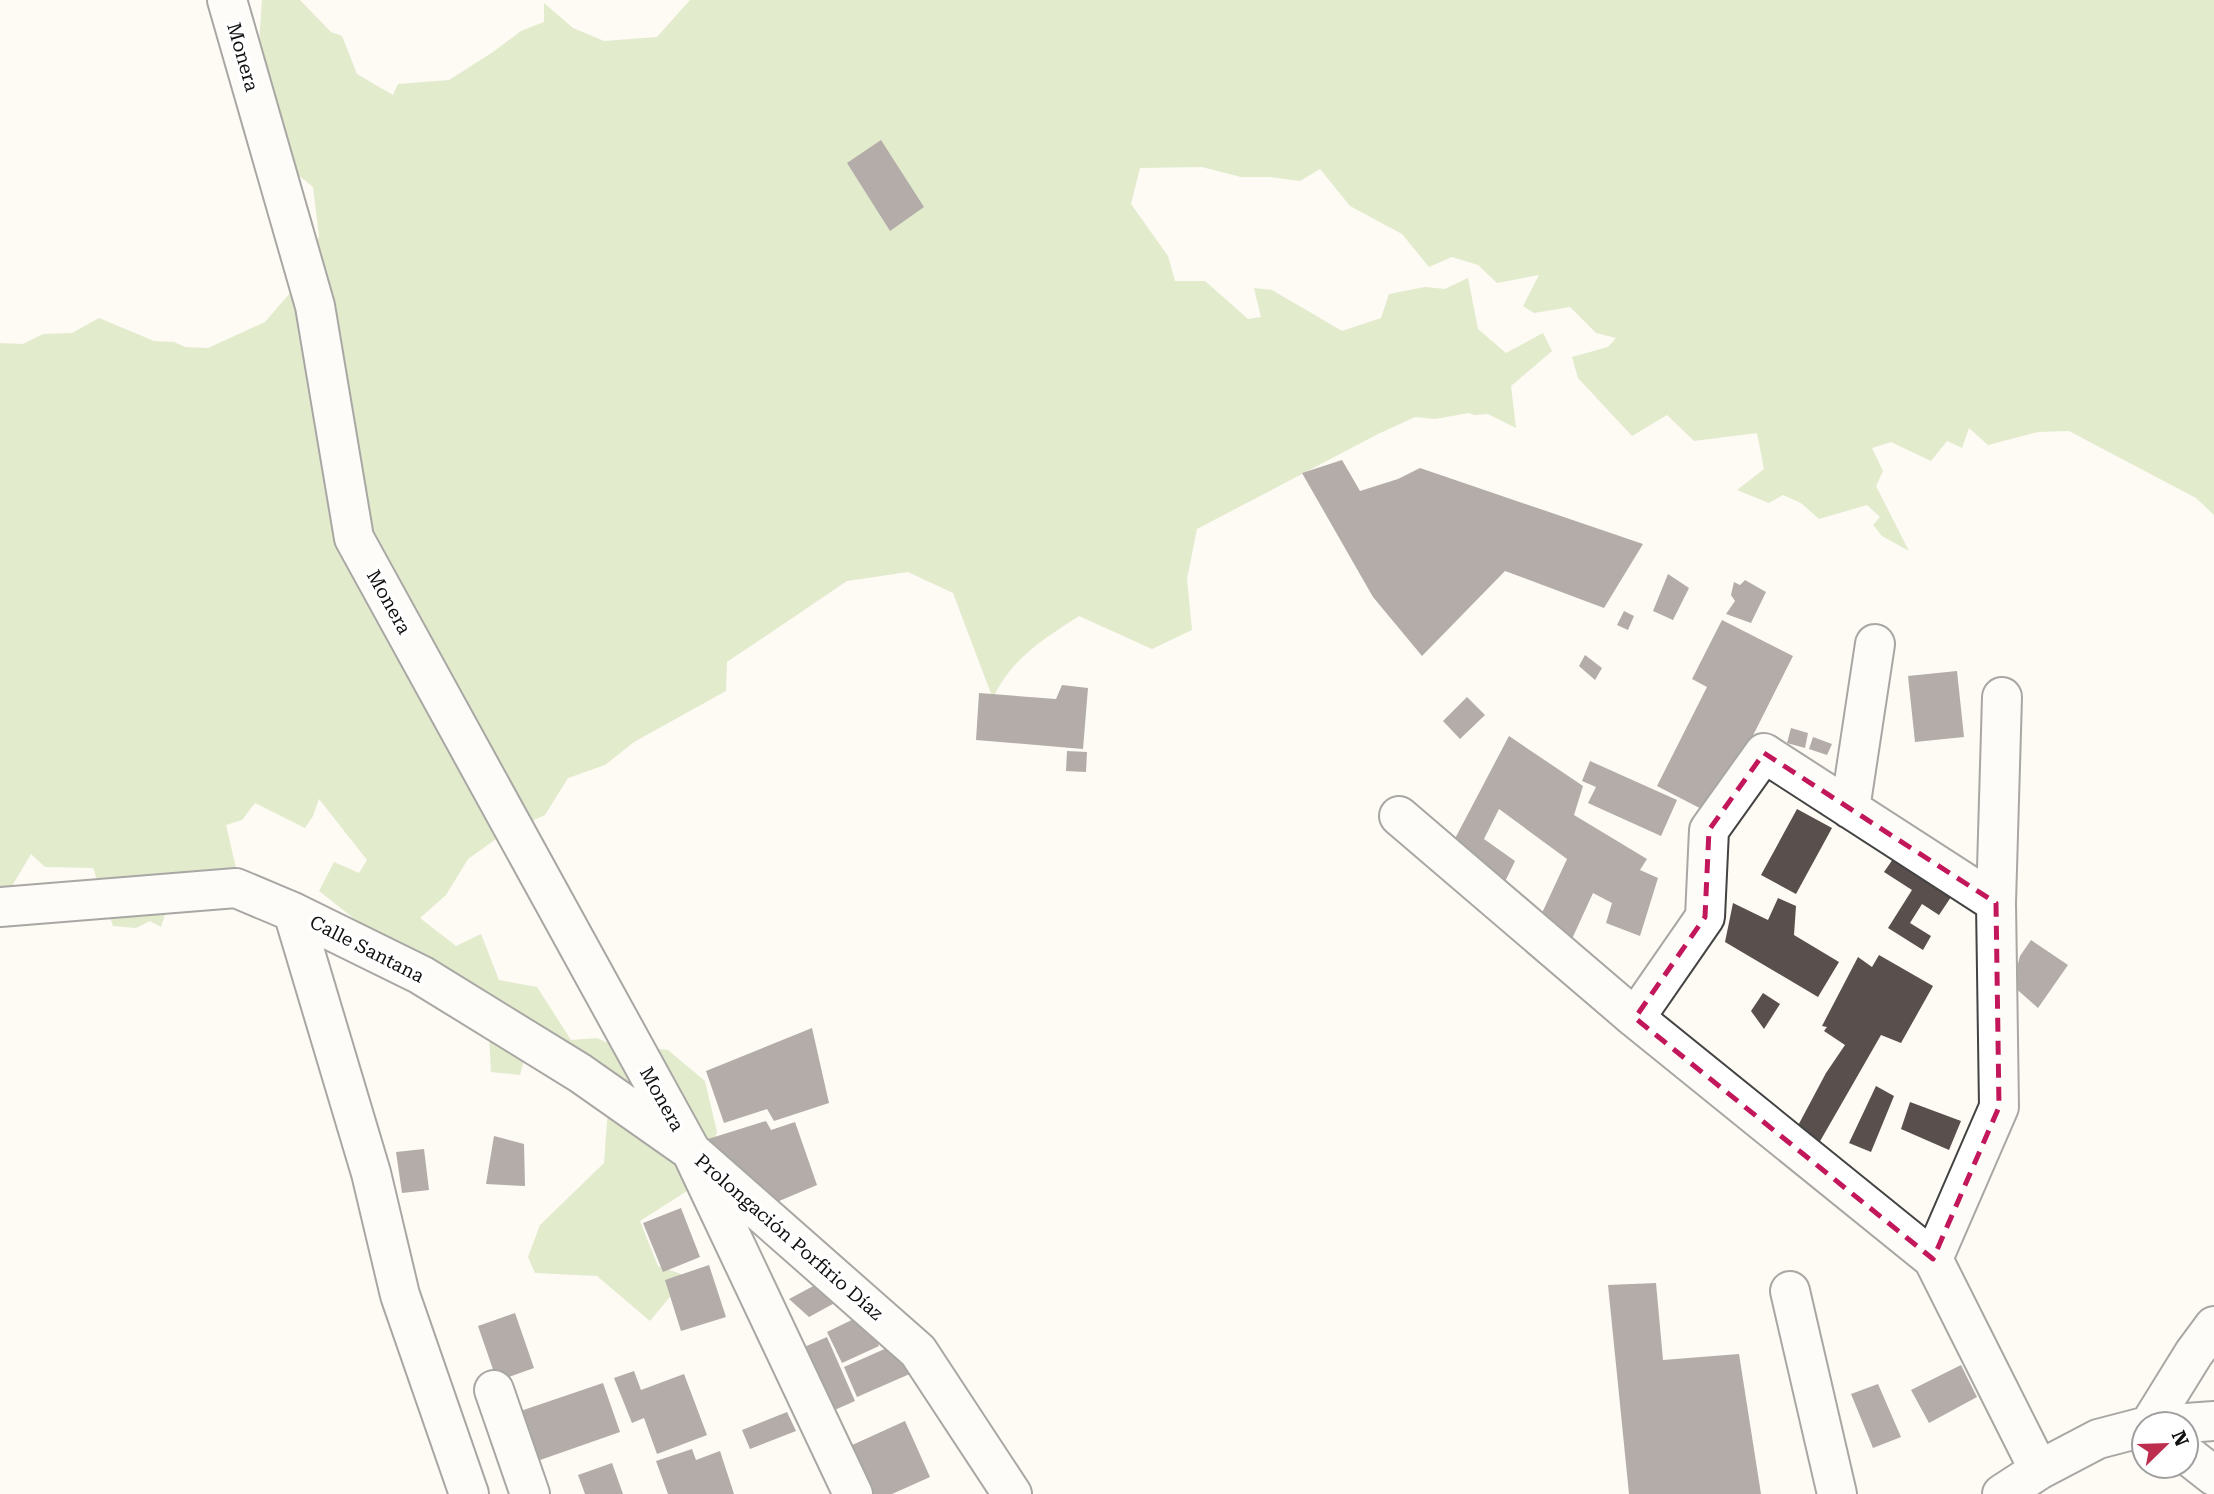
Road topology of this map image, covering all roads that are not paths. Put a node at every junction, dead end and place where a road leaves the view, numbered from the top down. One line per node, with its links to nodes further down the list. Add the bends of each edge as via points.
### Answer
1 (227, 0): 10 (street, Monera, via 315,306 355,538)
2 (1875, 644): 4 (street)
3 (2002, 697): 6 (street)
4 (1850, 809): 6 (street); 9 (street, via 1763,753 1709,830 1705,917)
5 (1399, 816): 9 (street)
6 (1996, 903): 11 (street, via 1999,1108)
7 (0, 907): 8 (street, Calle Santana, via 236,888)
8 (293, 912): 10 (street, Calle Santana, via 421,975 580,1073); 20 (street, via 370,1173 400,1295)
9 (1635, 1018): 11 (street)
10 (691, 1150): 22 (street, Prolongación Porfirio Díaz); 23 (street, Prolongación Porfirio Díaz, via 918,1351)
11 (1933, 1259): 18 (street)
12 (1790, 1291): 24 (street)
13 (2214, 1326): 15 (street)
14 (494, 1390): 21 (street)
15 (2159, 1410)
16 (2130, 1431): 18 (street, via 2098,1439)
17 (2200, 1465): 19 (street)
18 (2039, 1470): 25 (street)
19 (2214, 1476)
20 (469, 1494)
21 (530, 1494)
22 (853, 1494)
23 (1012, 1494)
24 (1838, 1494)
25 (2002, 1494)

